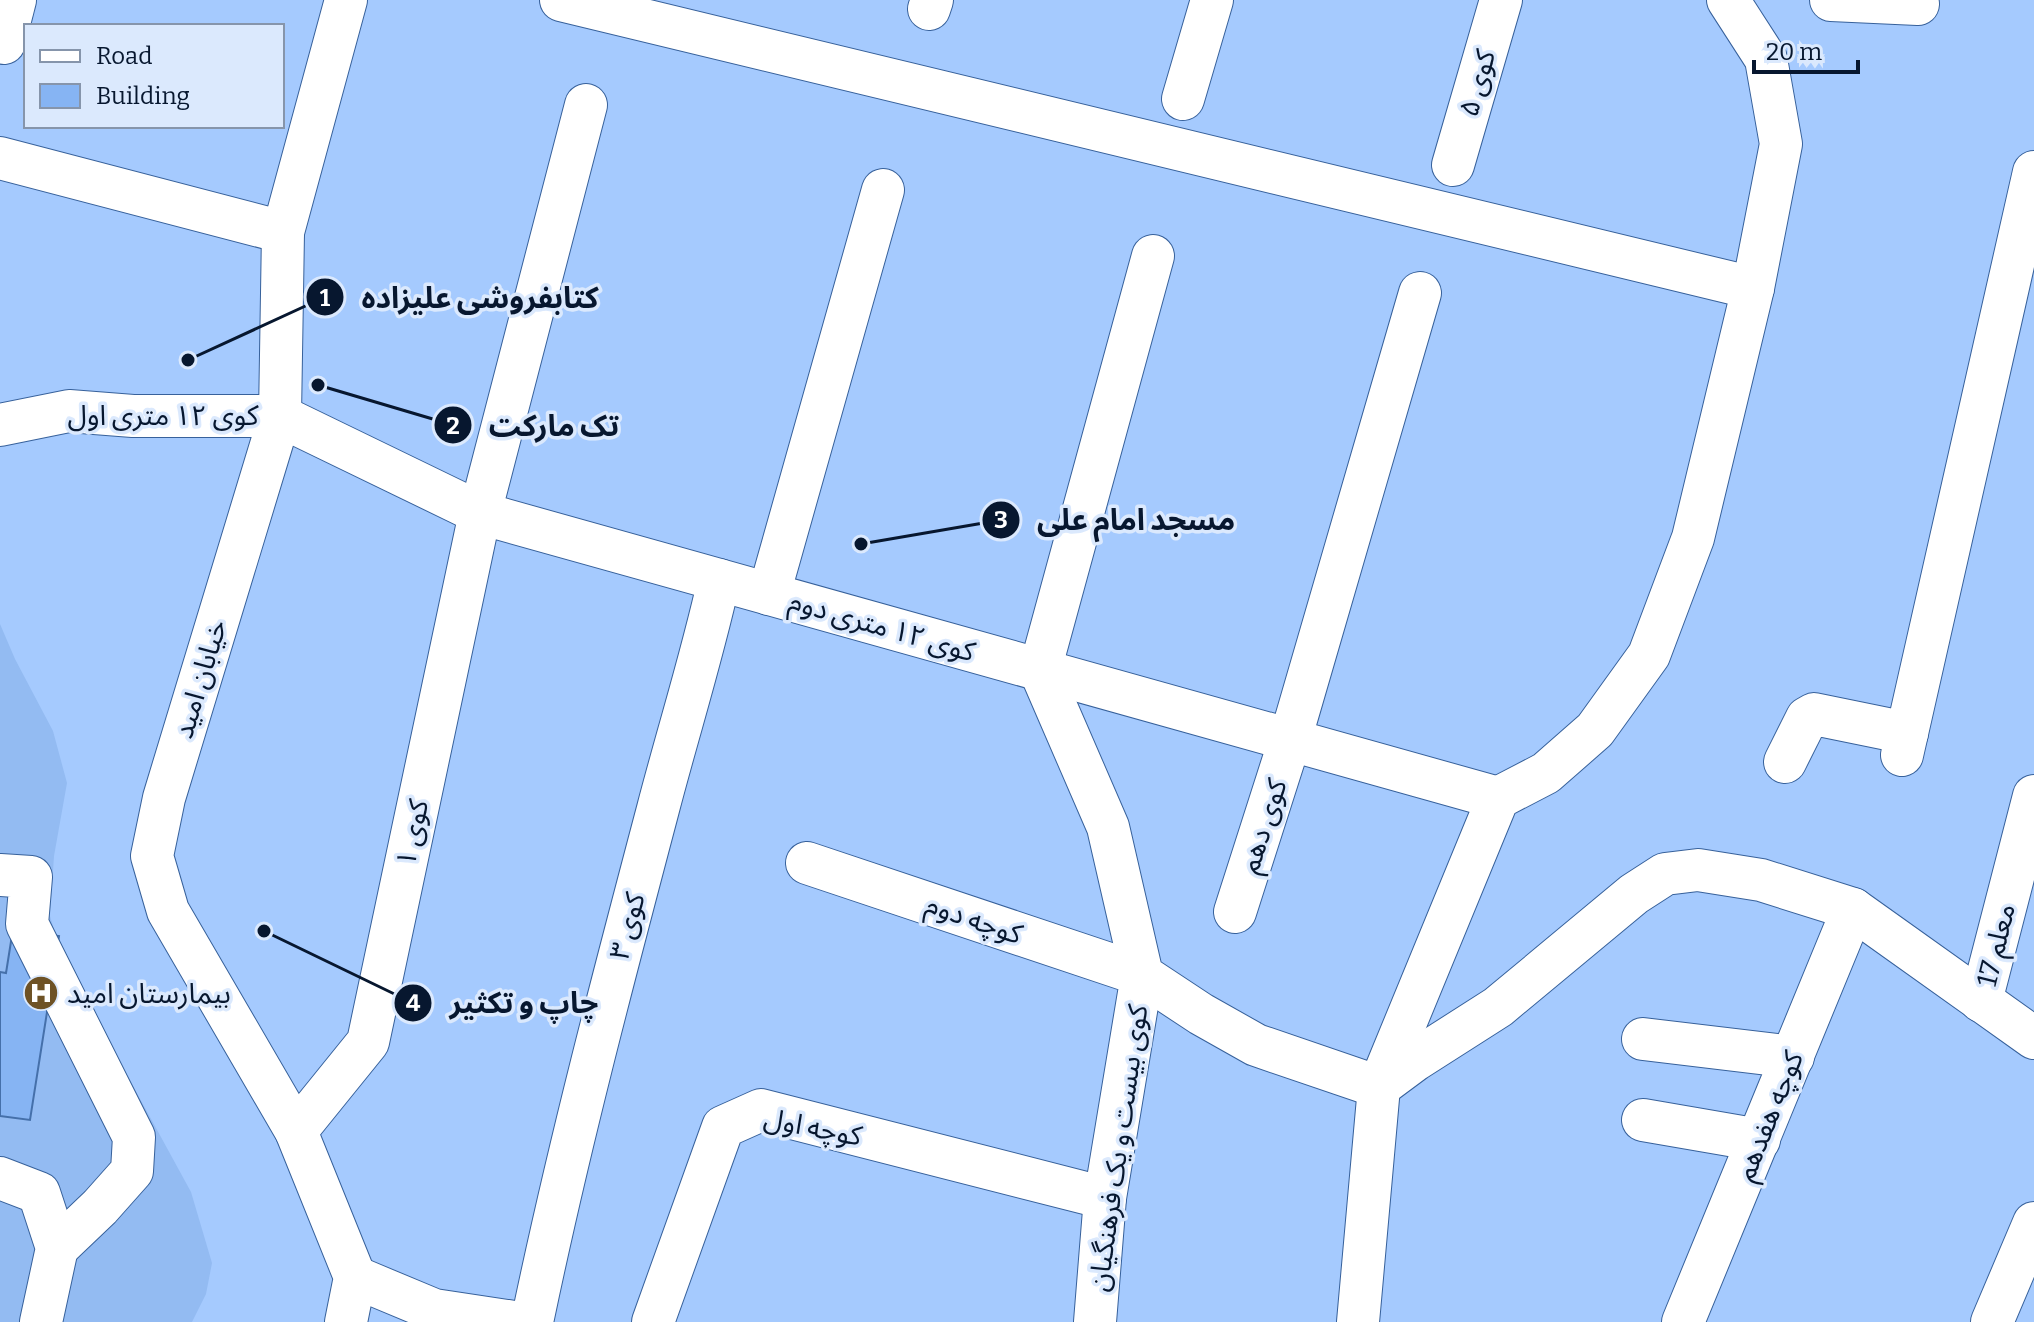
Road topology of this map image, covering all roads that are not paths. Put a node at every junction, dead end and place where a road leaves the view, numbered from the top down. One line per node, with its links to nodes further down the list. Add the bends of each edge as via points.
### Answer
1 (15, 0): 9 (street)
2 (346, 0): 16 (street, خیابان امید)
3 (561, 0): 18 (street)
4 (1212, 0): 10 (street)
5 (1501, 0): 13 (street, کوی ۵)
6 (1728, 0): 18 (street, via 1766,59 1781,144)
7 (1831, 0): 8 (street)
8 (1918, 4)
9 (4, 43)
10 (1183, 99)
11 (586, 105): 22 (street, کوی ۱)
12 (0, 158): 16 (street)
13 (1453, 165)
14 (2034, 172): 27 (street, via 1905,744 1814,714)
15 (883, 190): 24 (street)
16 (283, 232): 20 (street, خیابان امید)
17 (1153, 256): 25 (street)
18 (1753, 288): 29 (street, via 1693,538 1649,655 1595,730 1546,773)
19 (1420, 293): 26 (street, کوی دهم)
20 (280, 416): 21 (street, کوی ۱۲ متری اول, via 69,411); 22 (street, کوی ۱۲ متری دوم); 42 (street, خیابان امید, via 164,798 152,856 168,911)
21 (0, 425)
22 (480, 513): 23 (street, کوی ۱۲ متری دوم); 42 (street, کوی ۱, via 368,1042)
23 (719, 580): 24 (street, کوی ۱۲ متری دوم); 52 (street, کوی ۳, via 589,1068)
24 (769, 594): 25 (street, کوی ۱۲ متری دوم)
25 (1040, 670): 26 (street, کوی ۱۲ متری دوم); 35 (street, via 1108,827)
26 (1290, 740): 29 (street, کوی ۱۲ متری دوم); 34 (street, کوی دهم)
27 (1785, 762)
28 (2034, 796): 32 (street, معلم 17)
29 (1498, 798): 40 (street)
30 (807, 863): 35 (street, کوچه دوم)
31 (0, 875): 47 (street, via 31,877 27,924 134,1137 132,1171)
32 (2023, 885): 36 (street, معلم 17)
33 (1853, 909): 36 (street); 39 (street, کوچه هفدهم); 40 (street, via 1761,880 1698,870 1665,874 1498,1007)
34 (1235, 912)
35 (1142, 975): 40 (street, کوچه دوم, via 1256,1045); 45 (street, کوی بیست و یک فرهنگیان)
36 (1981, 1001): 37 (street)
37 (2034, 1038)
38 (1643, 1039): 39 (street)
39 (1793, 1057): 43 (street, کوچه هفدهم)
40 (1379, 1087): 55 (street)
41 (1643, 1120): 43 (street)
42 (296, 1131): 48 (street, خیابان امید)
43 (1759, 1140): 56 (street, کوچه هفدهم)
44 (0, 1178): 47 (street, via 39,1193)
45 (1105, 1198): 53 (street, کوچه اول, via 761,1110 723,1127); 54 (street, کوی بیست و یک فرهنگیان)
46 (2034, 1223): 57 (street)
47 (57, 1248): 49 (street)
48 (355, 1277): 50 (street); 51 (street, via 434,1310)
49 (41, 1322)
50 (346, 1322)
51 (514, 1322)
52 (532, 1322)
53 (653, 1322)
54 (1095, 1322)
55 (1358, 1322)
56 (1683, 1322)
57 (1992, 1322)

